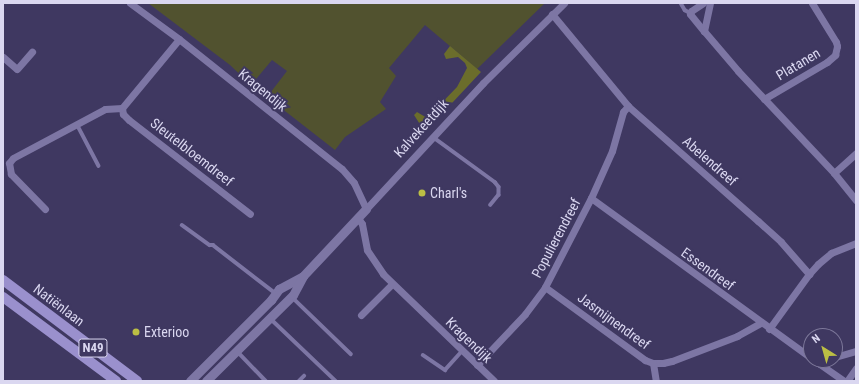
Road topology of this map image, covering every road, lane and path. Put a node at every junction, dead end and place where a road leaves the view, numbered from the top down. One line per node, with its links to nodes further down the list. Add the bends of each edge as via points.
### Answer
1 (130, 3): 10 (street, Kragendijk)
2 (564, 3): 8 (street, Kalvekeetdijk)
3 (681, 3): 7 (lane)
4 (703, 3): 7 (street)
5 (710, 3): 9 (street)
6 (812, 3): 13 (street, Platanen, via 836,42 835,55)
7 (690, 13): 9 (street)
8 (552, 14): 14 (street, Abelendreef); 17 (street, Kalvekeetdijk)
9 (704, 31): 13 (street)
10 (179, 39): 15 (street); 25 (street, Kragendijk, via 342,169 354,183)
11 (32, 52): 12 (street, via 17,69)
12 (3, 57)
13 (764, 99): 20 (street)
14 (628, 106): 21 (street, Populierendreef, via 623,112 612,151); 30 (street, Abelendreef, via 781,242)
15 (122, 108): 16 (street, via 105,109); 26 (street, Sleutelbloemdreef, via 123,114 129,120)
16 (77, 124): 19 (lane); 24 (street, via 21,153 9,162 10,174)
17 (433, 136): 23 (lane, via 495,182 499,187 499,195); 25 (street, Kalvekeetdijk)
18 (856, 153): 20 (street)
19 (99, 166)
20 (834, 173): 22 (street)
21 (591, 198): 34 (street, Populierendreef); 40 (street, Essendreef)
22 (856, 200)
23 (491, 205)
24 (45, 209)
25 (366, 209): 27 (street, Kalvekeetdijk)
26 (250, 214)
27 (358, 218): 31 (street, Kalvekeetdijk); 33 (street, Kragendijk, via 362,224 367,250 376,266)
28 (182, 225): 35 (lane)
29 (856, 243): 30 (street, via 831,253)
30 (809, 274): 41 (street)
31 (303, 276): 35 (street, Kalvekeetdijk); 36 (street, Kalvekeetdijk)
32 (3, 280): 55 (main road, Natiënlaan / N49)
33 (392, 284): 38 (street); 43 (street, Kragendijk)
34 (544, 287): 49 (street, Jasmijnendreef, via 645,360); 50 (street, Populierendreef, via 525,314)
35 (276, 293): 56 (street, Kalvekeetdijk)
36 (292, 296): 39 (street, Kalvekeetdijk); 46 (lane)
37 (3, 297): 54 (main road, Natiënlaan / N49)
38 (362, 315)
39 (269, 317): 42 (street, Kalvekeetdijk); 60 (lane)
40 (760, 323): 41 (street, Essendreef); 49 (street, Jasmijnendreef, via 737,336 672,361)
41 (769, 330): 45 (street, Essendreef)
42 (237, 350): 57 (street, Kalvekeetdijk); 58 (lane)
43 (462, 351): 47 (lane, via 445,370); 50 (street, Kragendijk)
44 (856, 351): 48 (street)
45 (803, 353)
46 (351, 354)
47 (424, 355)
48 (843, 355)
49 (653, 363): 62 (street)
50 (477, 365): 61 (street, Kragendijk)
51 (826, 368): 63 (street)
52 (856, 368): 64 (street)
53 (304, 376): 59 (lane)
54 (116, 381)
55 (137, 381)
56 (190, 381)
57 (206, 381)
58 (266, 381)
59 (299, 381)
60 (336, 381)
61 (494, 381)
62 (656, 381)
63 (844, 381)
64 (847, 381)

